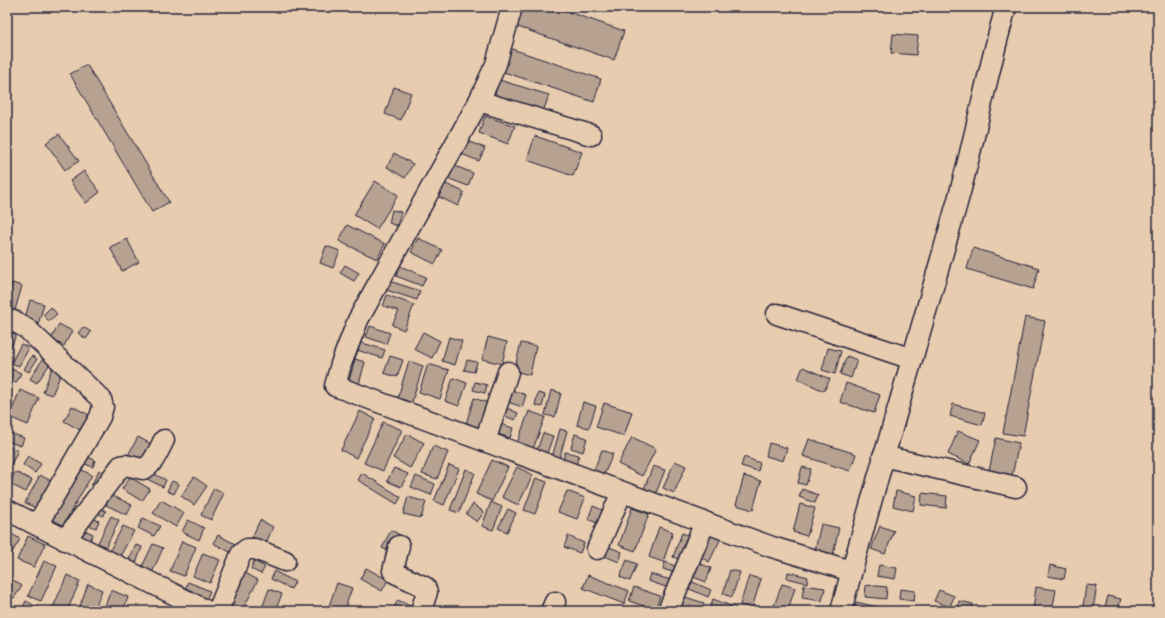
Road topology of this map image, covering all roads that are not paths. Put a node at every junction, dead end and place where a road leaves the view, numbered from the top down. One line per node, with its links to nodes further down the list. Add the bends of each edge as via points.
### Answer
1 (512, 7): 3 (street, via 496,64)
2 (1006, 7): 7 (street, via 959,195)
3 (479, 101): 4 (street); 10 (street, via 358,320 335,386)
4 (591, 135)
5 (777, 314): 7 (street)
6 (7, 319): 16 (street, via 26,328 101,399 103,408)
7 (912, 359): 11 (street)
8 (508, 372): 10 (street)
9 (164, 440): 17 (street, via 146,469 121,466)
10 (484, 441): 13 (street)
11 (883, 456): 12 (street); 21 (street)
12 (1016, 487)
13 (622, 492): 15 (street); 19 (street)
14 (7, 510): 16 (street)
15 (705, 522): 21 (street, via 772,547); 24 (street)
16 (37, 525): 17 (street)
17 (66, 540): 22 (street)
18 (399, 546): 23 (street, via 393,571 425,587 427,592)
19 (597, 549)
20 (285, 561): 22 (street, via 255,549 247,549 241,554)
21 (851, 571): 25 (street)
22 (206, 610)
23 (421, 611)
24 (668, 611)
25 (841, 611)

